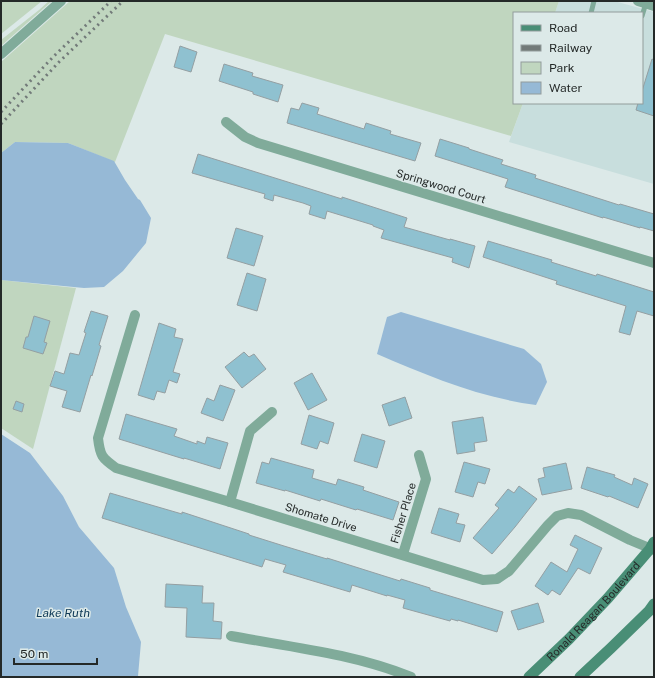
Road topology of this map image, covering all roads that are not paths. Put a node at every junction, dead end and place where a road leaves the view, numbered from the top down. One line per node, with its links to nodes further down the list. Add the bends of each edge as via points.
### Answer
1 (61, 1): 6 (street)
2 (594, 1): 4 (lane)
3 (646, 3): 5 (lane)
4 (591, 12)
5 (643, 13)
6 (1, 54)
7 (226, 122): 8 (street, Springwood Court, via 245,137 258,143)
8 (654, 263)
9 (135, 315): 12 (street, Shomate Drive, via 98,438 99,450 105,460 116,468)
10 (272, 412): 12 (street, via 250,431)
11 (419, 455): 14 (street, Fisher Place, via 426,479)
12 (230, 502): 14 (street, Shomate Drive)
13 (653, 547): 14 (street, Shomate Drive, via 630,540 581,515 568,513 558,516 548,525 509,571 497,578 483,580); 18 (main road, Ronald Reagan Boulevard, via 569,639)
14 (402, 554)
15 (654, 604): 19 (main road)
16 (231, 636): 17 (street, via 340,656)
17 (411, 677)
18 (529, 677)
19 (580, 677)

